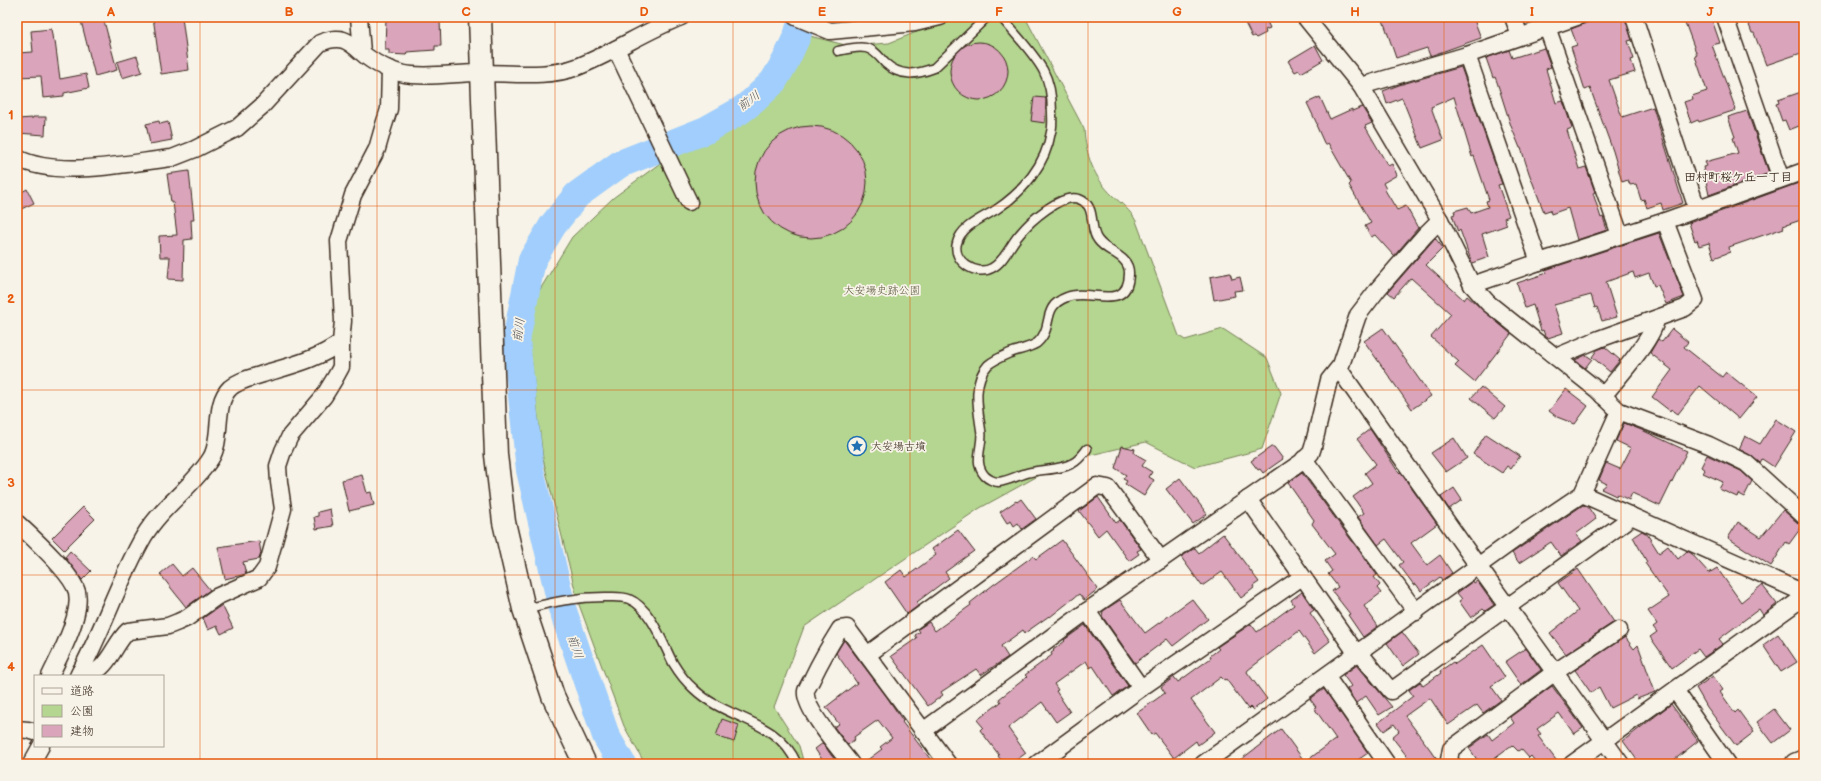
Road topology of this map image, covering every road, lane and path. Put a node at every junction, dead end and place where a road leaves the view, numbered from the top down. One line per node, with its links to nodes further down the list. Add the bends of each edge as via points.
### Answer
1 (358, 17): 17 (street)
2 (480, 17): 20 (street)
3 (681, 17): 15 (street)
4 (940, 17): 12 (street, via 914,23 830,31)
5 (987, 17): 16 (lane, via 934,68 924,72 913,74 899,71 890,67 873,50 866,48)
6 (1001, 17): 38 (lane, via 1046,76 1052,99 1052,132 1038,168 1031,177 1010,199 971,225 957,240 956,247 961,262 976,270 986,271 993,268 1028,226 1049,208 1069,198 1086,202 1093,217 1096,237 1103,246 1118,254 1130,269 1126,289 1119,295 1080,295 1061,300 1051,308 1046,330 1036,344 990,363 983,372 977,395 977,413 982,432 978,459 984,476 998,482 1033,471 1068,465 1075,462)
7 (1305, 17): 21 (street)
8 (1513, 17): 14 (street)
9 (1577, 17): 13 (street)
10 (1634, 17): 26 (street)
11 (1725, 17): 24 (street)
12 (797, 18)
13 (1547, 27): 14 (street); 29 (street)
14 (1520, 36): 18 (street)
15 (616, 49): 20 (street, via 557,73); 25 (street)
16 (838, 51)
17 (362, 52): 19 (street, via 368,58); 22 (street, via 344,39 330,39 320,43 262,106 237,128 172,158 62,169 36,165)
18 (1468, 55): 21 (street); 30 (street)
19 (390, 69): 20 (street, via 410,75); 33 (street, via 388,109 377,150 353,195 339,241 343,321)
20 (481, 73): 51 (street, via 496,454 504,522)
21 (1361, 86): 27 (street)
22 (17, 158)
23 (1804, 171): 24 (street)
24 (1781, 179): 26 (street)
25 (689, 202)
26 (1697, 209): 28 (street)
27 (1440, 220): 31 (street); 35 (street, via 1358,315)
28 (1665, 221): 29 (street); 32 (street, via 1695,300 1685,308)
29 (1620, 235): 30 (street)
30 (1538, 262): 31 (street)
31 (1472, 286): 34 (street, via 1488,303)
32 (1656, 319): 34 (street); 36 (street, via 1648,338)
33 (341, 342): 58 (street, via 321,354 246,380 228,390 222,403 212,457 161,513 145,536 129,564); 58 (street, via 342,360 338,372 324,396 290,436 283,450 278,466 283,509 266,567 259,578 216,597 187,618 173,624 128,631 103,666 95,672)
34 (1556, 357): 36 (street)
35 (1339, 369): 39 (street, via 1329,380 1313,448); 46 (street)
36 (1603, 396): 37 (street)
37 (1619, 411): 40 (street); 43 (street, via 1709,445 1746,463)
38 (1087, 449)
39 (1304, 459): 41 (street); 53 (street)
40 (1582, 494): 42 (street); 46 (street)
41 (1248, 500): 45 (street); 47 (street)
42 (1630, 515): 48 (street); 50 (street, via 1625,522)
43 (1804, 516)
44 (17, 523): 59 (street, via 67,575 77,591 78,598 71,632)
45 (1161, 560): 52 (street); 56 (street, via 1108,488 1097,486)
46 (1478, 566): 50 (street); 53 (street)
47 (1302, 577): 55 (street); 61 (street)
48 (1804, 593)
49 (1804, 597): 62 (street)
50 (1507, 606): 55 (street, via 1391,691); 57 (street)
51 (524, 609): 70 (street, via 553,696); 71 (lane, via 585,597 620,597 636,603 652,622 677,670 695,690 719,708 764,727 788,746)
52 (1087, 611): 61 (street); 64 (street)
53 (1416, 612): 55 (street)
54 (1619, 630): 57 (street)
55 (1358, 653): 60 (street)
56 (866, 655): 64 (street); 72 (street, via 848,628 840,629 823,655 806,691 808,706)
57 (1555, 672): 66 (street); 76 (street, via 1451,749 1449,760)
58 (79, 674)
59 (50, 675)
60 (1326, 676): 74 (street); 75 (street)
61 (1141, 688): 69 (street)
62 (1675, 690): 66 (street); 79 (street)
63 (17, 729): 65 (street)
64 (923, 731): 73 (street)
65 (34, 732)
66 (1604, 740): 77 (street); 78 (street)
67 (36, 747): 68 (street)
68 (36, 763)
69 (1040, 763)
70 (585, 764)
71 (797, 764)
72 (851, 764)
73 (948, 764)
74 (1203, 764)
75 (1386, 764)
76 (1452, 764)
77 (1572, 764)
78 (1622, 764)
79 (1727, 764)

